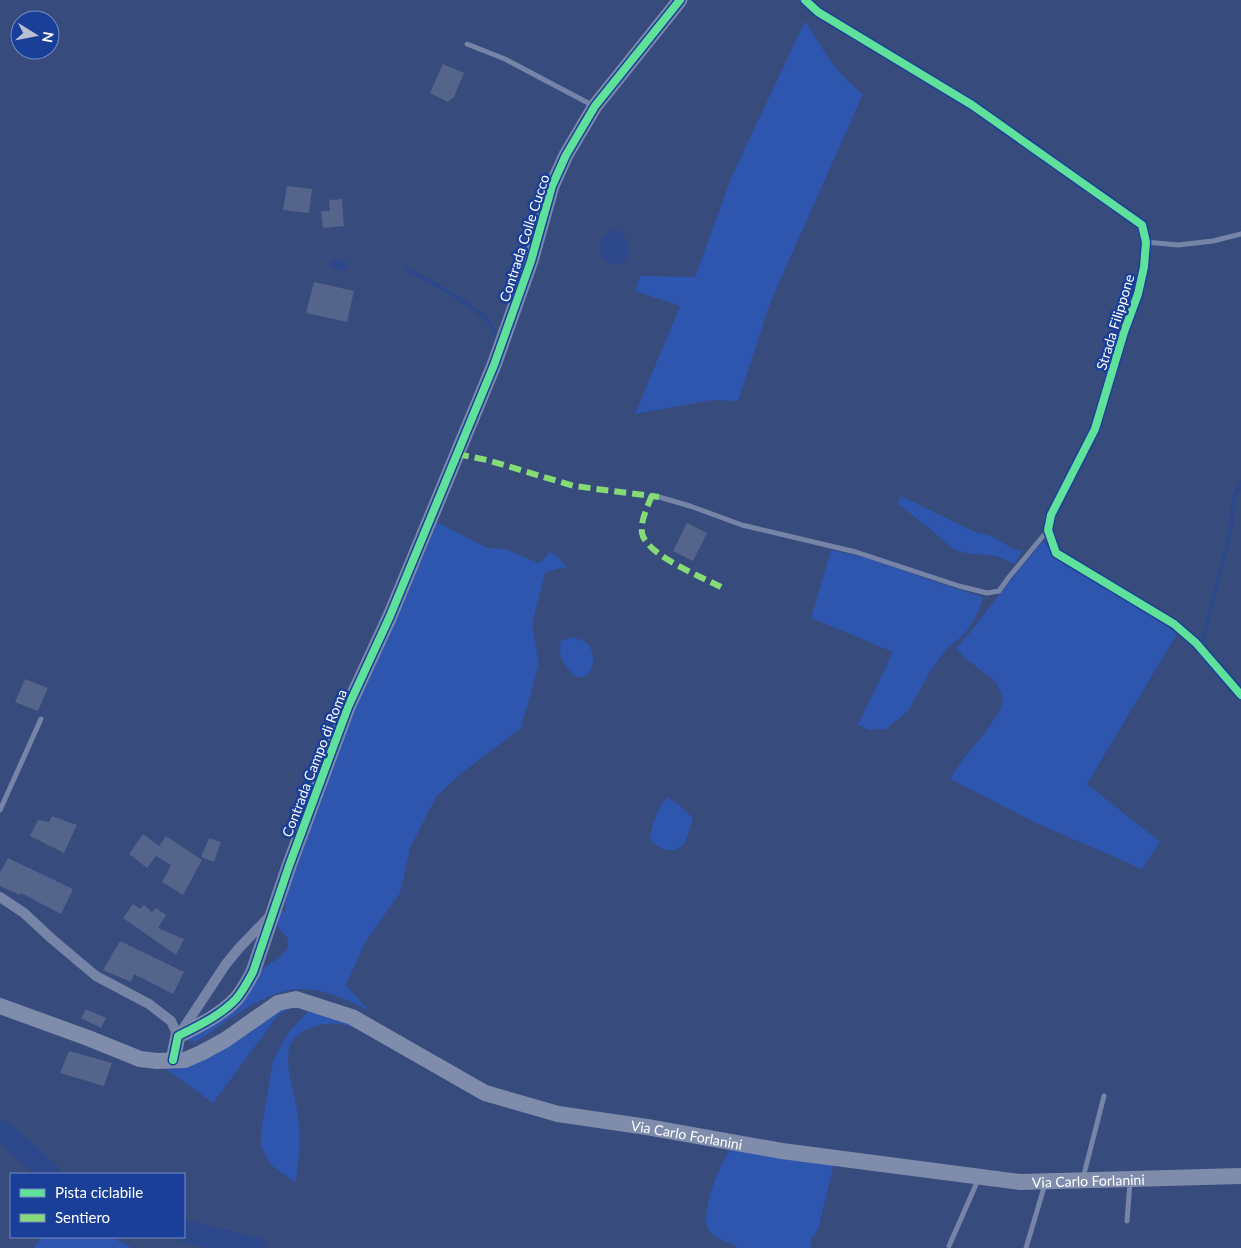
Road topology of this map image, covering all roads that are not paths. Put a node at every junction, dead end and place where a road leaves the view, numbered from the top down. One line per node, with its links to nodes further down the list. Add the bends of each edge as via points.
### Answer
1 (680, 0): 4 (street, Contrada Colle Cucco)
2 (805, 0): 6 (street, via 818,12 972,105 1142,225)
3 (467, 44): 4 (lane, via 505,59)
4 (595, 106): 7 (street, Contrada Colle Cucco, via 552,186 531,261 494,365)
5 (1241, 234): 6 (lane, via 1178,245)
6 (1146, 242): 9 (street, Strada Filippone, via 1138,294 1095,430 1051,515)
7 (458, 452): 14 (street, Contrada Campo di Roma, via 390,616 348,707)
8 (659, 497): 9 (lane, via 742,525 856,552 987,593 999,591)
9 (1048, 530): 10 (street, via 1056,553 1174,624 1196,643)
10 (1241, 695)
11 (41, 719): 12 (lane)
12 (0, 810)
13 (0, 897): 16 (street, via 24,913 96,976 150,1004 171,1022)
14 (274, 913): 16 (street, via 226,964); 16 (street, Contrada Campo di Roma, via 253,972 235,1000 201,1025)
15 (0, 1006): 17 (main road, via 140,1059)
16 (178, 1036): 17 (street)
17 (173, 1060): 20 (main road, Via Carlo Forlanini, via 185,1060 201,1053 278,1003 296,999 352,1017 485,1093 558,1114 782,1151)
18 (1104, 1096): 22 (lane)
19 (1241, 1176): 21 (main road, Via Carlo Forlanini)
20 (980, 1177): 23 (main road, Via Carlo Forlanini, via 1020,1182); 25 (lane)
21 (1131, 1179): 22 (main road, Via Carlo Forlanini); 24 (lane)
22 (1082, 1180): 23 (main road, Via Carlo Forlanini)
23 (1046, 1181): 26 (lane)
24 (1127, 1221)
25 (949, 1246)
26 (1026, 1248)

